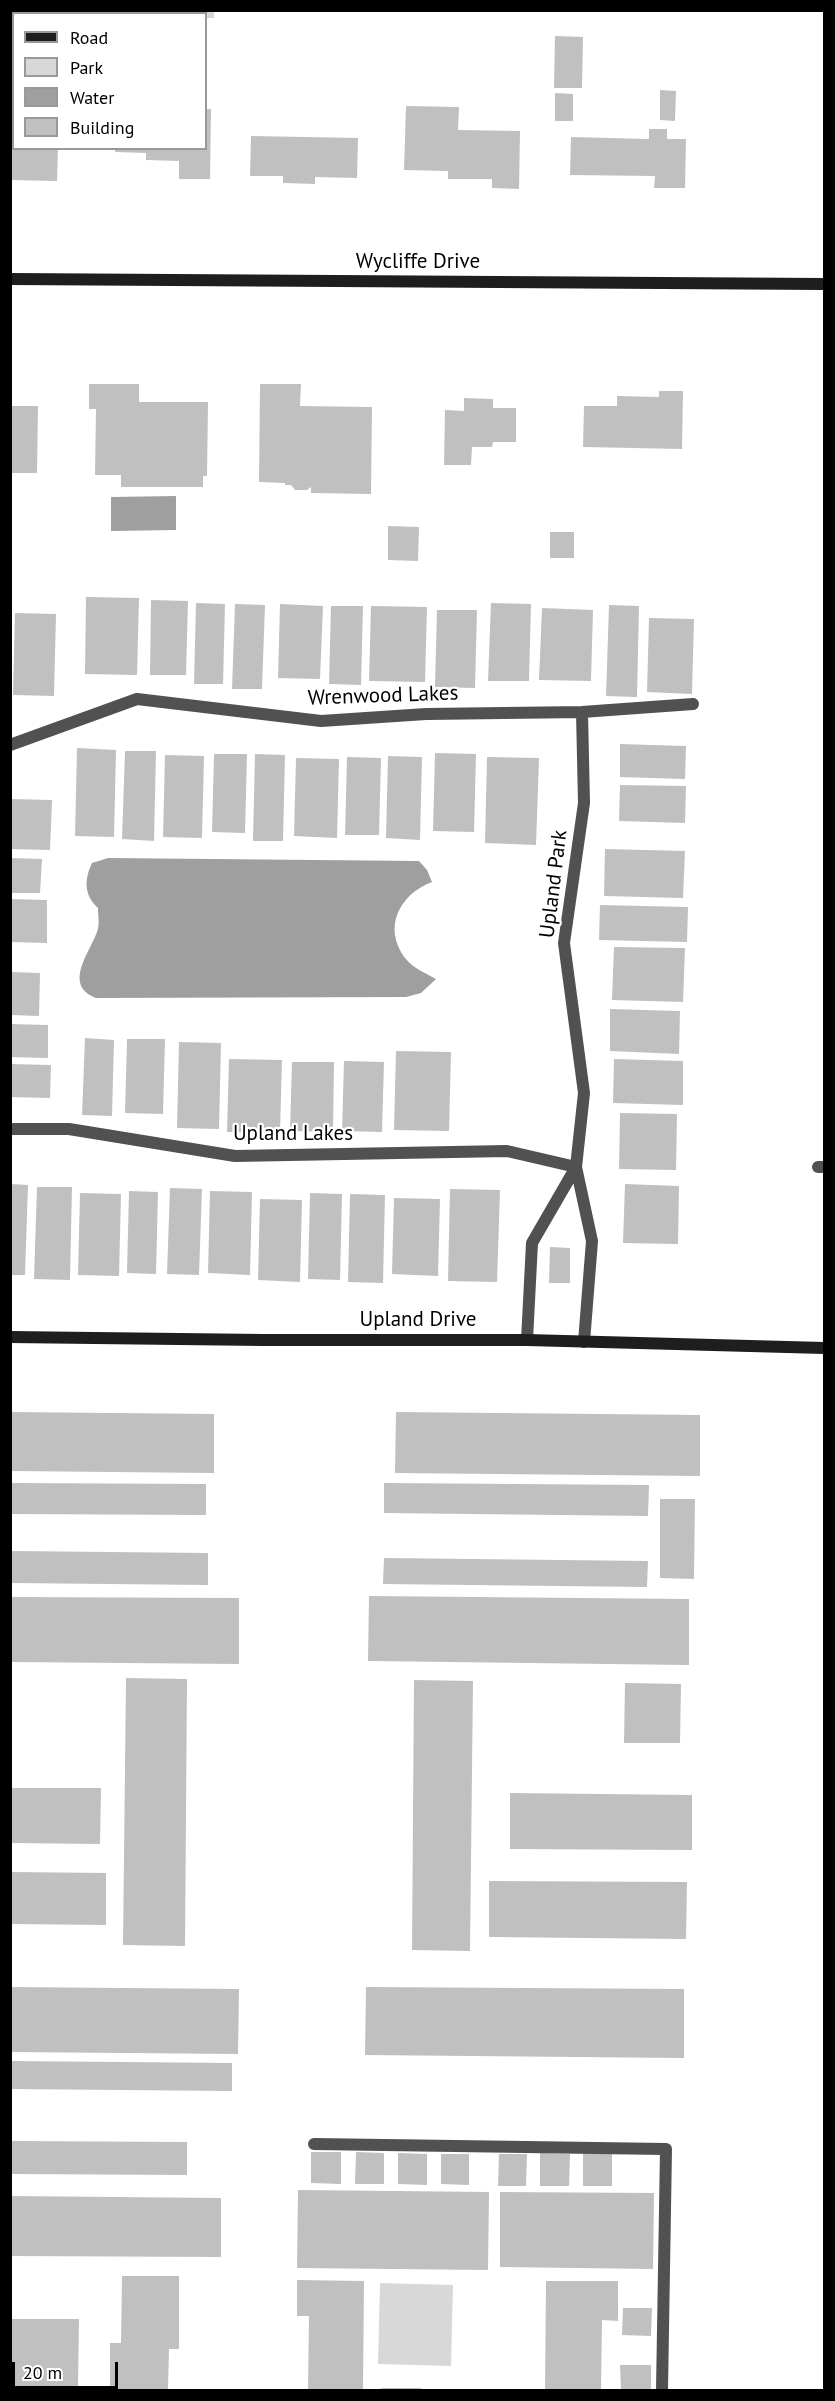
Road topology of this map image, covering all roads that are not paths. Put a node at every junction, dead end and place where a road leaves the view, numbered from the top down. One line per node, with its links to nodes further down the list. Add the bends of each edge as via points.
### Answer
1 (10, 279): 2 (street, Wycliffe Drive)
2 (825, 284)
3 (693, 704): 4 (street, Wrenwood Lakes)
4 (582, 712): 5 (street, Wrenwood Lakes, via 426,714 321,721 137,699); 7 (street, Upland Park, via 584,803 564,943 584,1093)
5 (10, 745)
6 (10, 1129): 7 (street, Upland Lakes, via 69,1128 235,1156 507,1151)
7 (576, 1167): 9 (street, Upland Park, via 532,1243); 10 (street, Upland Park, via 592,1241)
8 (10, 1337): 9 (street, Upland Drive)
9 (527, 1340): 10 (street, Upland Drive)
10 (585, 1342): 11 (street, Upland Drive)
11 (825, 1348)
12 (314, 2144): 13 (street, via 666,2149)
13 (662, 2391)

